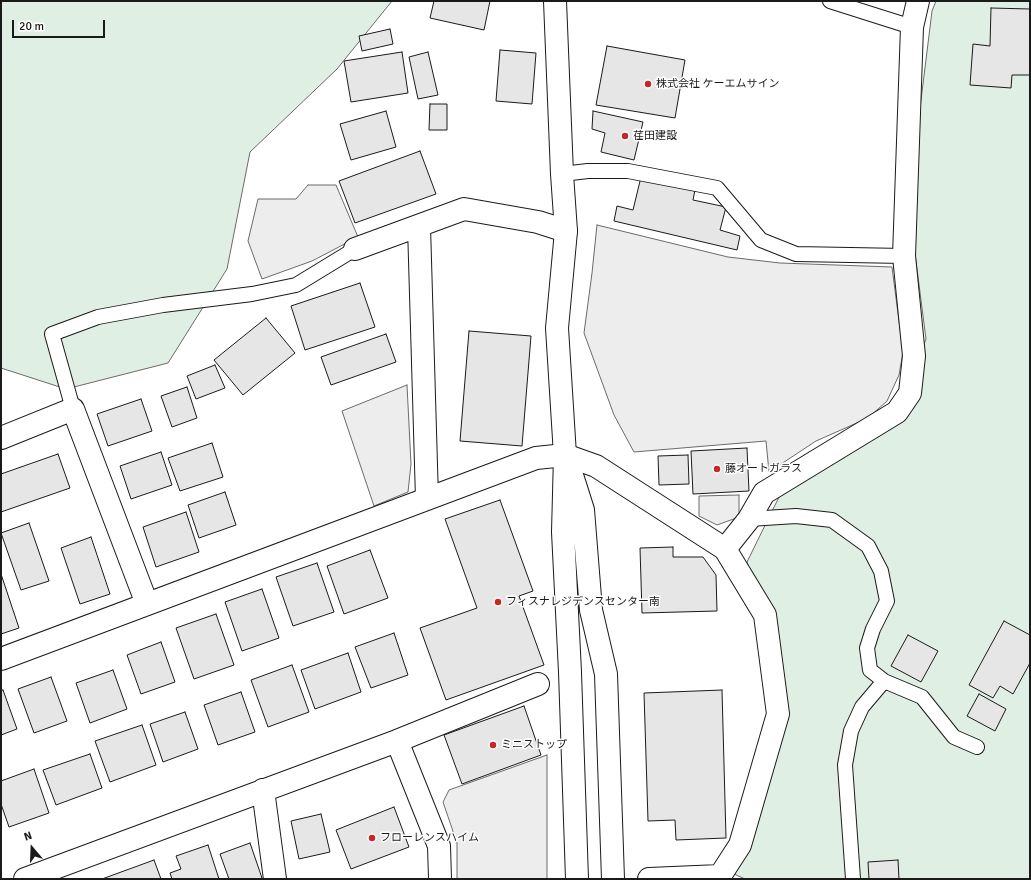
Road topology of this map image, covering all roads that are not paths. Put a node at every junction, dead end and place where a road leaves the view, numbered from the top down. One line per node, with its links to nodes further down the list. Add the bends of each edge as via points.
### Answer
1 (555, 1): 5 (street)
2 (830, 1): 4 (lane)
3 (918, 1): 4 (street)
4 (912, 27): 9 (street)
5 (562, 174): 7 (street); 9 (lane, via 628,171 717,188 761,240 796,254)
6 (419, 226): 7 (street, via 464,209 538,222); 8 (street); 13 (street)
7 (566, 231): 12 (street, via 557,328)
8 (356, 249): 10 (lane, via 296,285 98,317 52,334)
9 (904, 256): 14 (street, via 914,356 910,393 896,412 764,493)
10 (73, 409): 11 (street); 16 (street)
11 (1, 438)
12 (565, 455): 13 (street, via 536,458); 15 (street, via 596,466); 26 (street, via 563,532); 27 (street, via 583,510 591,610 606,674)
13 (427, 499): 16 (street)
14 (749, 519): 15 (street); 18 (lane, via 796,516 832,520 868,546 882,570 887,601 867,648 870,670)
15 (725, 549): 28 (street, via 765,615 778,714 740,845 720,876)
16 (147, 604): 17 (street)
17 (1, 660)
18 (884, 681): 21 (lane, via 922,697 954,737); 29 (lane, via 862,707 851,731 845,765)
19 (538, 684): 20 (street)
20 (397, 741): 22 (street); 25 (street, via 439,846)
21 (977, 747)
22 (263, 790): 23 (street); 24 (street)
23 (31, 878)
24 (275, 879)
25 (440, 879)
26 (577, 879)
27 (613, 879)
28 (649, 879)
29 (853, 879)

